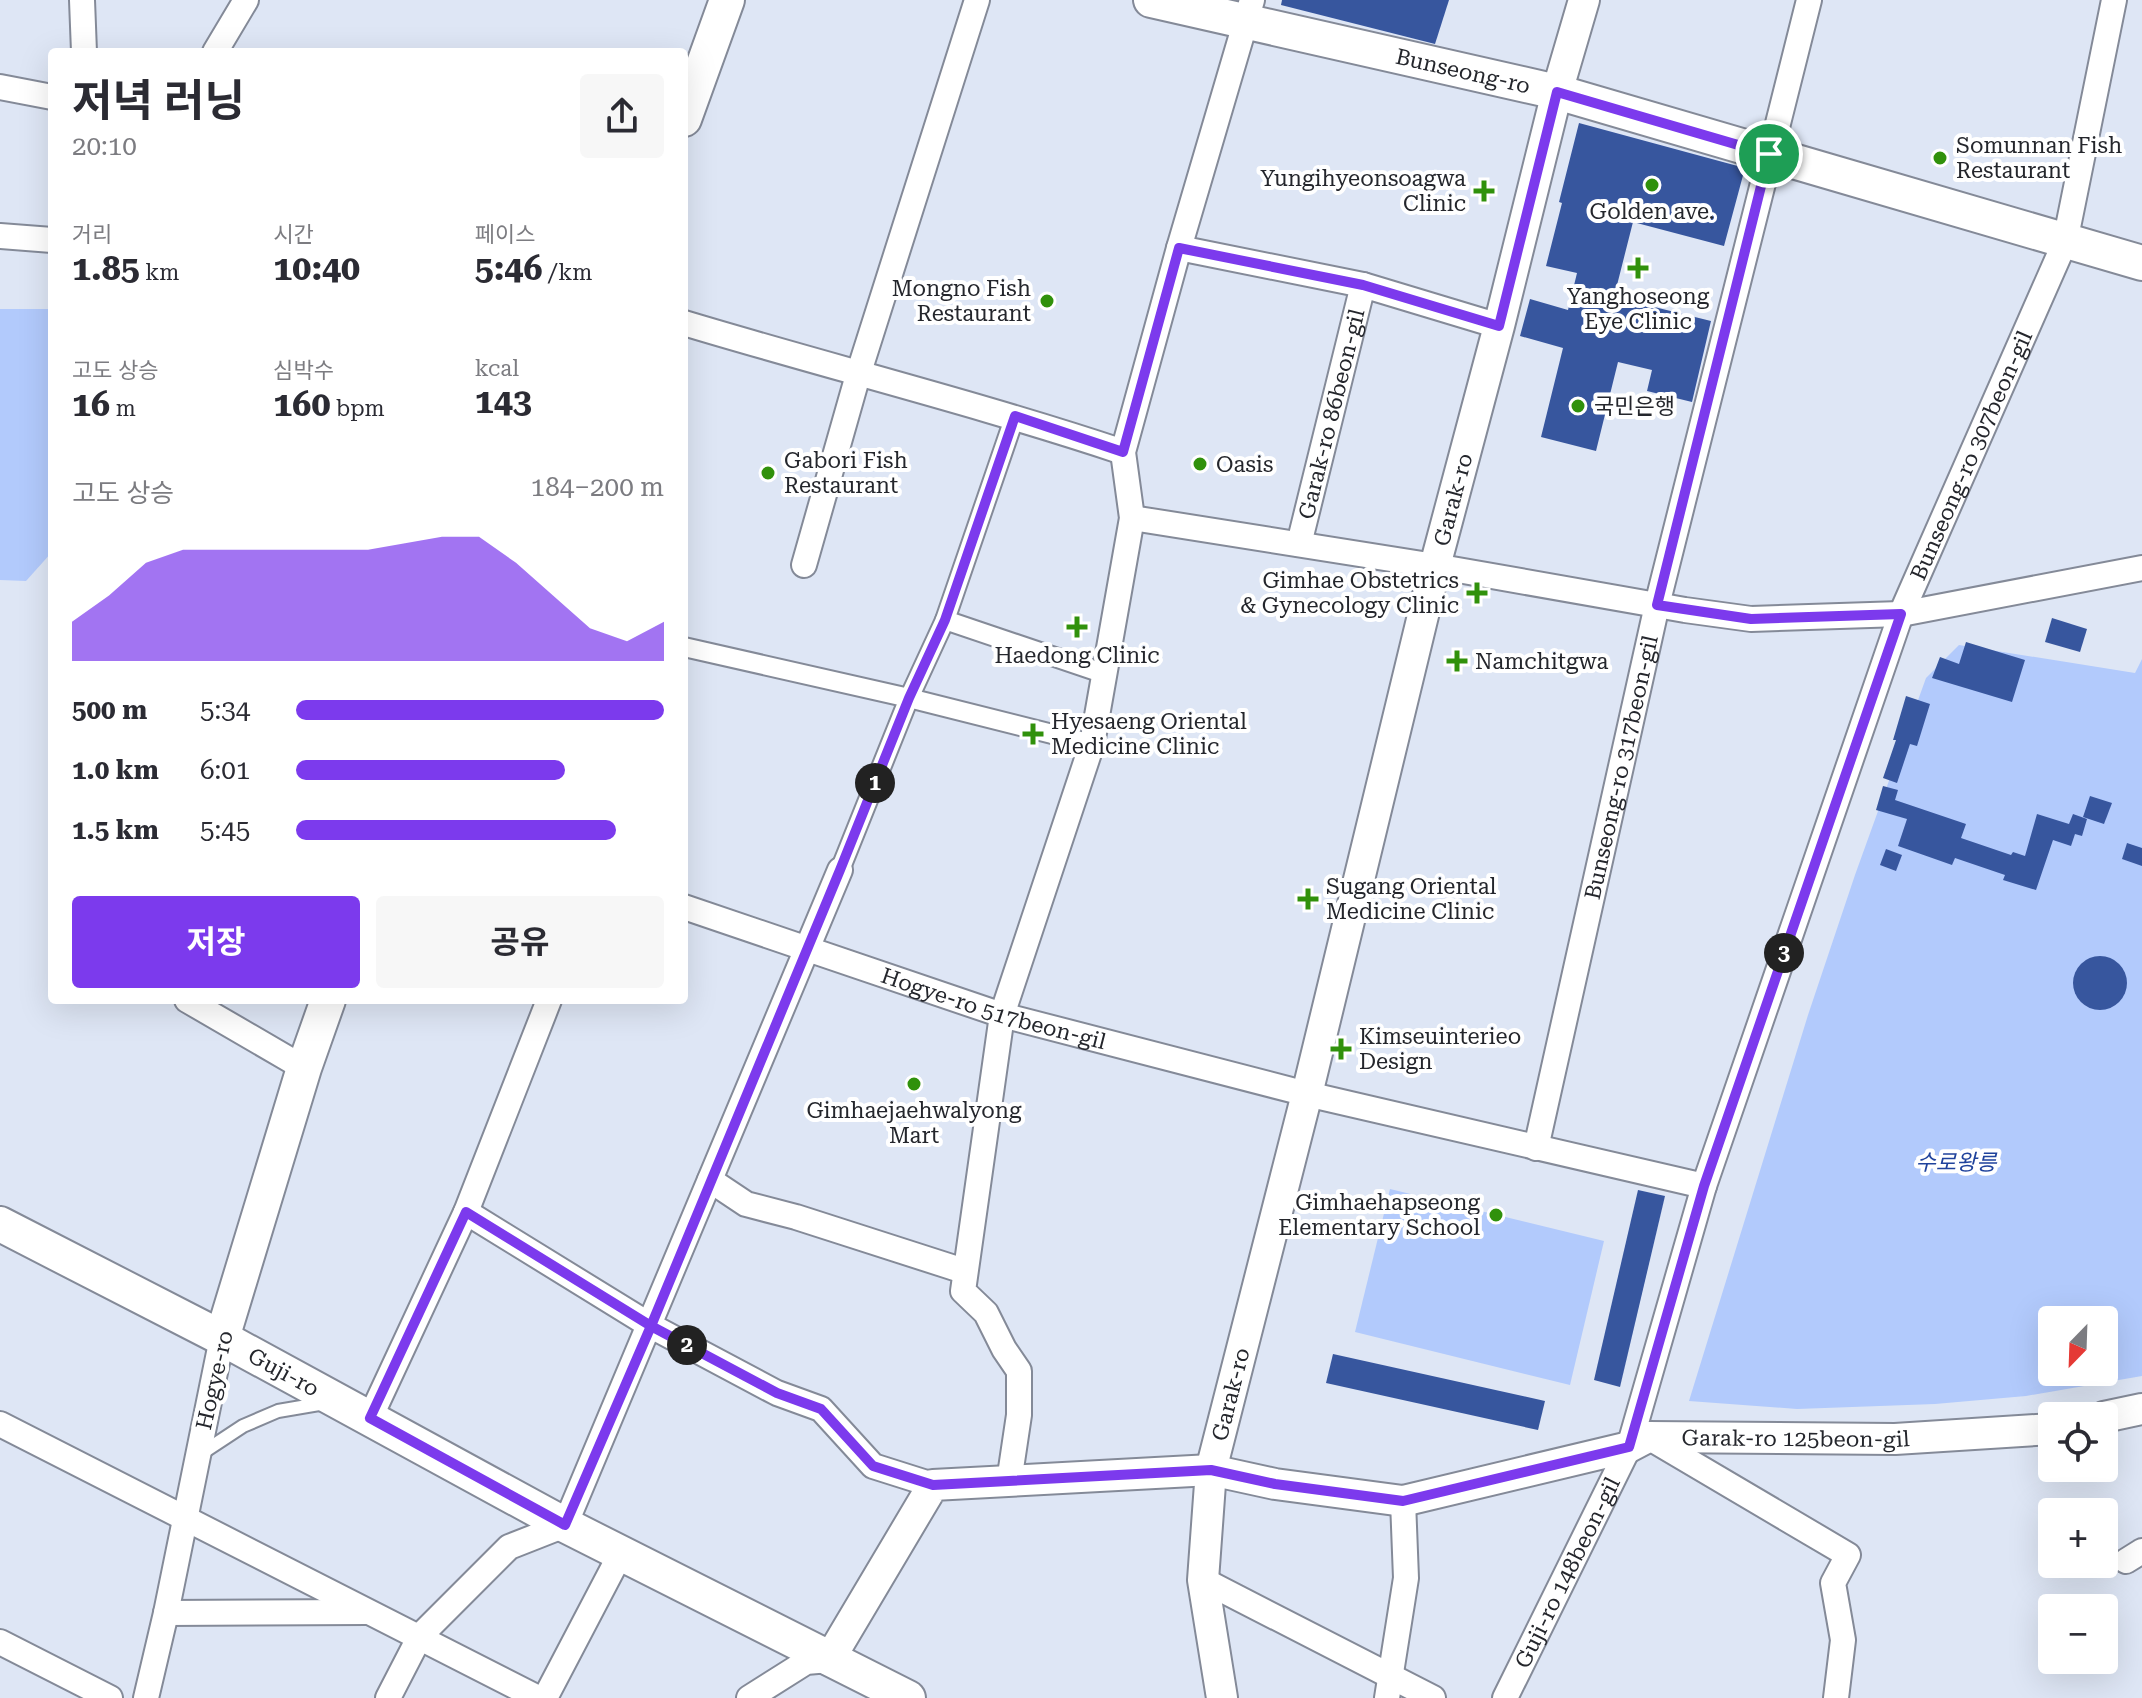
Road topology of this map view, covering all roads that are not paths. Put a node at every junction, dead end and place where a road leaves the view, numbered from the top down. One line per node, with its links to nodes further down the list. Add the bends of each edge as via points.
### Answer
1 (82, 0): 10 (street)
2 (246, 0): 11 (street)
3 (727, 0): 15 (main road)
4 (977, 0): 25 (street)
5 (1151, 0): 9 (main road, Bunseong-ro)
6 (1584, 0): 13 (street, Garak-ro)
7 (1809, 0): 16 (street, Bunseong-ro 317beon-gil)
8 (2114, 0): 19 (street, Bunseong-ro 307beon-gil)
9 (1249, 12): 13 (main road, Bunseong-ro); 20 (street)
10 (84, 48)
11 (217, 48)
12 (0, 87): 14 (street)
13 (1557, 92): 16 (main road, Bunseong-ro); 24 (street, Garak-ro)
14 (48, 96)
15 (688, 108)
16 (1769, 154): 19 (main road, Bunseong-ro); 33 (street, Bunseong-ro 317beon-gil)
17 (0, 236): 18 (street)
18 (48, 240)
19 (2065, 242): 21 (main road, Bunseong-ro); 34 (street, Bunseong-ro 307beon-gil)
20 (1179, 248): 22 (street, Garak-ro 86beon-gil); 27 (street)
21 (2142, 263)
22 (1363, 285): 24 (street, Garak-ro 86beon-gil); 29 (street, Garak-ro 86beon-gil)
23 (688, 324): 25 (street)
24 (1499, 326): 31 (street, Garak-ro)
25 (858, 375): 26 (street); 30 (street)
26 (1015, 416): 27 (street); 35 (street)
27 (1123, 452): 28 (street)
28 (1132, 518): 29 (street); 37 (street)
29 (1299, 544): 31 (street)
30 (804, 565)
31 (1435, 566): 33 (street); 48 (street, Garak-ro)
32 (2142, 568): 34 (street)
33 (1657, 605): 34 (street, via 1751,619); 49 (street, Bunseong-ro 317beon-gil)
34 (1901, 614): 51 (street, Bunseong-ro 307beon-gil)
35 (945, 620): 37 (street); 38 (street)
36 (688, 648): 38 (street)
37 (1105, 674): 39 (street)
38 (909, 698): 39 (street); 40 (street)
39 (1092, 744): 46 (street)
40 (840, 870): 42 (street)
41 (688, 908): 42 (street, Hogye-ro 517beon-gil)
42 (806, 950): 46 (street, Hogye-ro 517beon-gil); 50 (street)
43 (194, 1004): 47 (street)
44 (327, 1004): 47 (main road, Hogye-ro)
45 (547, 1004): 52 (street)
46 (1002, 1015): 48 (street, Hogye-ro 517beon-gil); 54 (street)
47 (304, 1068): 56 (main road, Hogye-ro)
48 (1307, 1094): 49 (street); 65 (street, Garak-ro)
49 (1536, 1148): 51 (street)
50 (710, 1180): 54 (street, via 746,1204); 55 (street)
51 (1704, 1186): 63 (street, Bunseong-ro 307beon-gil)
52 (466, 1212): 55 (street); 60 (street)
53 (0, 1224): 56 (main road, Guji-ro)
54 (964, 1271): 66 (street, via 963,1291 986,1313 1019,1371)
55 (651, 1326): 67 (street, via 777,1393 821,1409 873,1466); 70 (street)
56 (222, 1338): 57 (main road, Guji-ro); 64 (street, Hogye-ro)
57 (338, 1401): 60 (main road, Guji-ro); 64 (lane, via 278,1411)
58 (2142, 1409): 59 (street)
59 (2118, 1414)
60 (370, 1418): 70 (main road, Guji-ro)
61 (0, 1424): 69 (street)
62 (2038, 1430): 63 (street, Garak-ro 125beon-gil, via 1895,1439)
63 (1638, 1442): 68 (street, Garak-ro 125beon-gil); 88 (street, Guji-ro 148beon-gil); 89 (street, via 1848,1555 1833,1583 1843,1640)
64 (197, 1456): 69 (street, Hogye-ro)
65 (1211, 1470): 66 (street, Garak-ro 125beon-gil); 68 (street, Garak-ro 125beon-gil); 72 (street, Garak-ro)
66 (1009, 1482): 67 (street, Garak-ro 125beon-gil)
67 (933, 1485): 77 (street)
68 (1403, 1501): 78 (street, via 1406,1578)
69 (184, 1518): 73 (street); 74 (street, Hogye-ro)
70 (565, 1525): 71 (main road, Guji-ro); 75 (street, via 509,1547)
71 (621, 1553): 77 (main road, Guji-ro); 84 (street)
72 (1203, 1580): 78 (street); 86 (street, Garak-ro)
73 (373, 1612): 74 (street); 75 (street)
74 (166, 1613): 81 (street, Hogye-ro)
75 (420, 1636): 82 (street); 83 (street)
76 (0, 1642): 80 (street)
77 (829, 1660): 79 (main road, Guji-ro); 85 (street, via 806,1662)
78 (1388, 1687): 87 (street)
79 (897, 1695)
80 (110, 1698)
81 (146, 1698)
82 (388, 1698)
83 (538, 1698)
84 (545, 1698)
85 (749, 1698)
86 (1222, 1698)
87 (1433, 1698)
88 (1505, 1698)
89 (1836, 1698)

